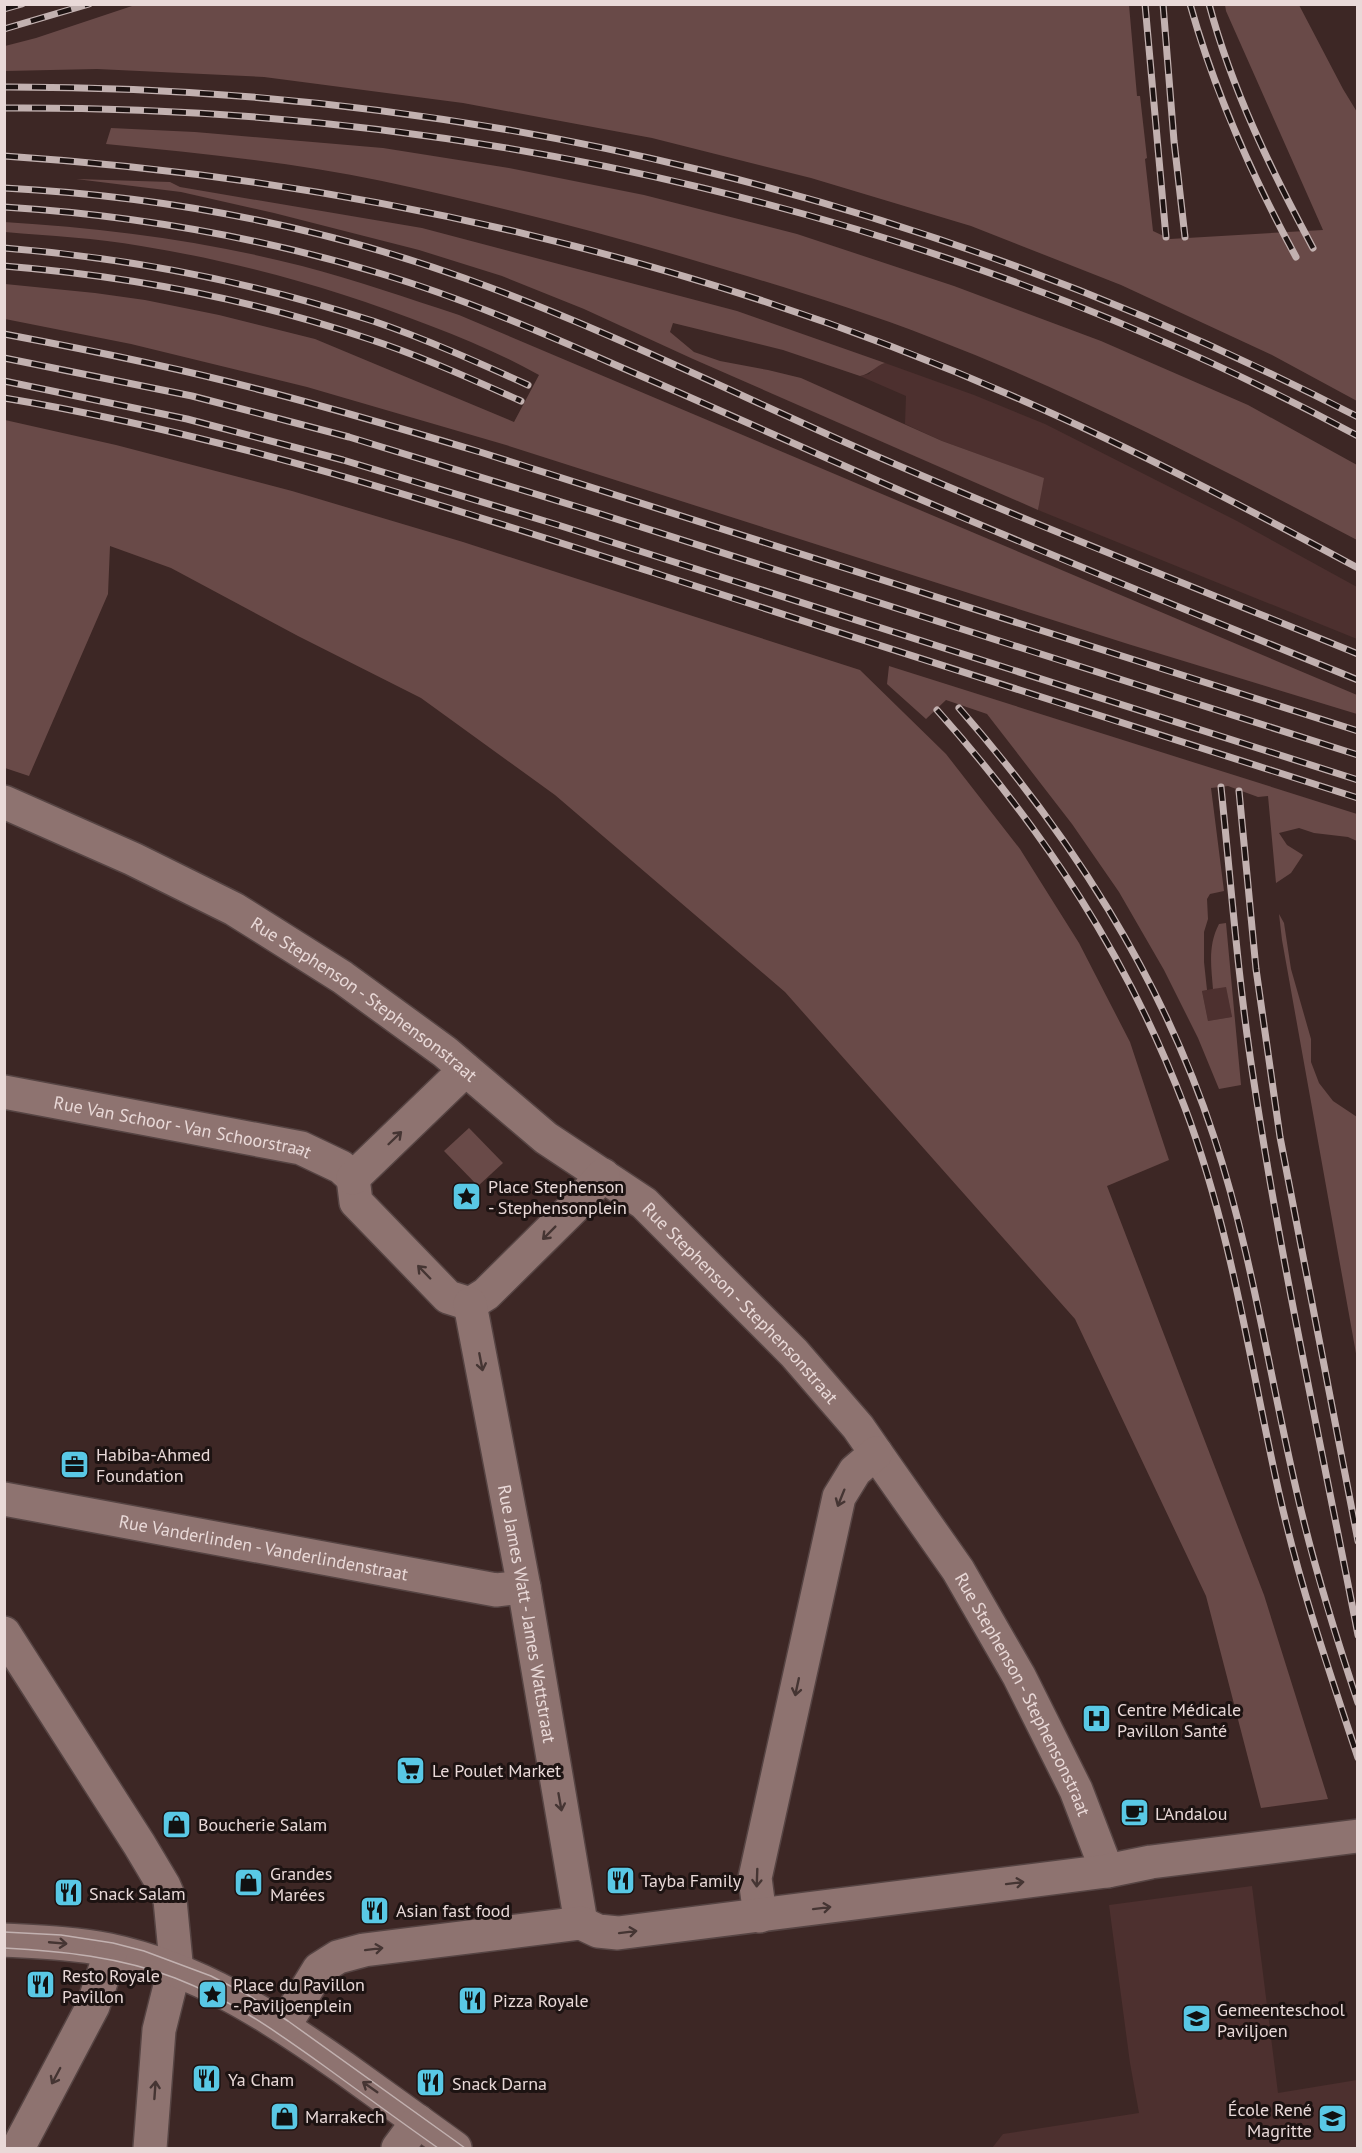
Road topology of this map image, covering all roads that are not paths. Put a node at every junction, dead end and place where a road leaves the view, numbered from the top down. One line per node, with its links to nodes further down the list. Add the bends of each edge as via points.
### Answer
1 (4, 802): 2 (street, Rue Stephenson - Stephensonstraat, via 234,909 342,977)
2 (465, 1070): 4 (street, Rue Stephenson - Stephensonstraat, via 546,1138); 5 (street, one-way to 2)
3 (4, 1092): 5 (street, Rue Van Schoor - Van Schoorstraat, via 301,1148 341,1167)
4 (603, 1174): 6 (street, one-way to 6, via 486,1294); 7 (street, Rue Stephenson - Stephensonstraat, via 644,1203 713,1270 794,1353)
5 (353, 1178): 6 (street, one-way to 5, via 448,1297 356,1202)
6 (470, 1304): 9 (street, Rue James Watt - James Wattstraat, one-way to 9)
7 (876, 1453): 12 (street, Rue Stephenson - Stephensonstraat, via 958,1570 1019,1676 1076,1790); 13 (street, one-way to 13, via 855,1471 839,1497 755,1878)
8 (4, 1498): 9 (street, Rue Vanderlinden - Vanderlindenstraat, via 496,1590)
9 (524, 1587): 14 (street, Rue James Watt - James Wattstraat, one-way to 14)
10 (4, 1633): 17 (street, via 164,1886 170,1900)
11 (1358, 1836): 12 (street)
12 (1107, 1871): 13 (street, one-way to 12)
13 (760, 1916): 14 (street, one-way to 13, via 598,1931 618,1933)
14 (581, 1923): 18 (street, one-way to 14, via 319,1969 338,1957 364,1950)
15 (4, 1940): 16 (street, one-way to 16)
16 (111, 1951): 17 (street); 20 (street, one-way to 20, via 93,2006)
17 (174, 1970): 18 (street, via 234,1996); 21 (street, one-way to 17, via 159,2030)
18 (284, 2026): 19 (street, one-way to 18)
19 (418, 2121): 22 (street); 23 (street)
20 (18, 2148)
21 (150, 2148)
22 (398, 2148)
23 (455, 2148)

